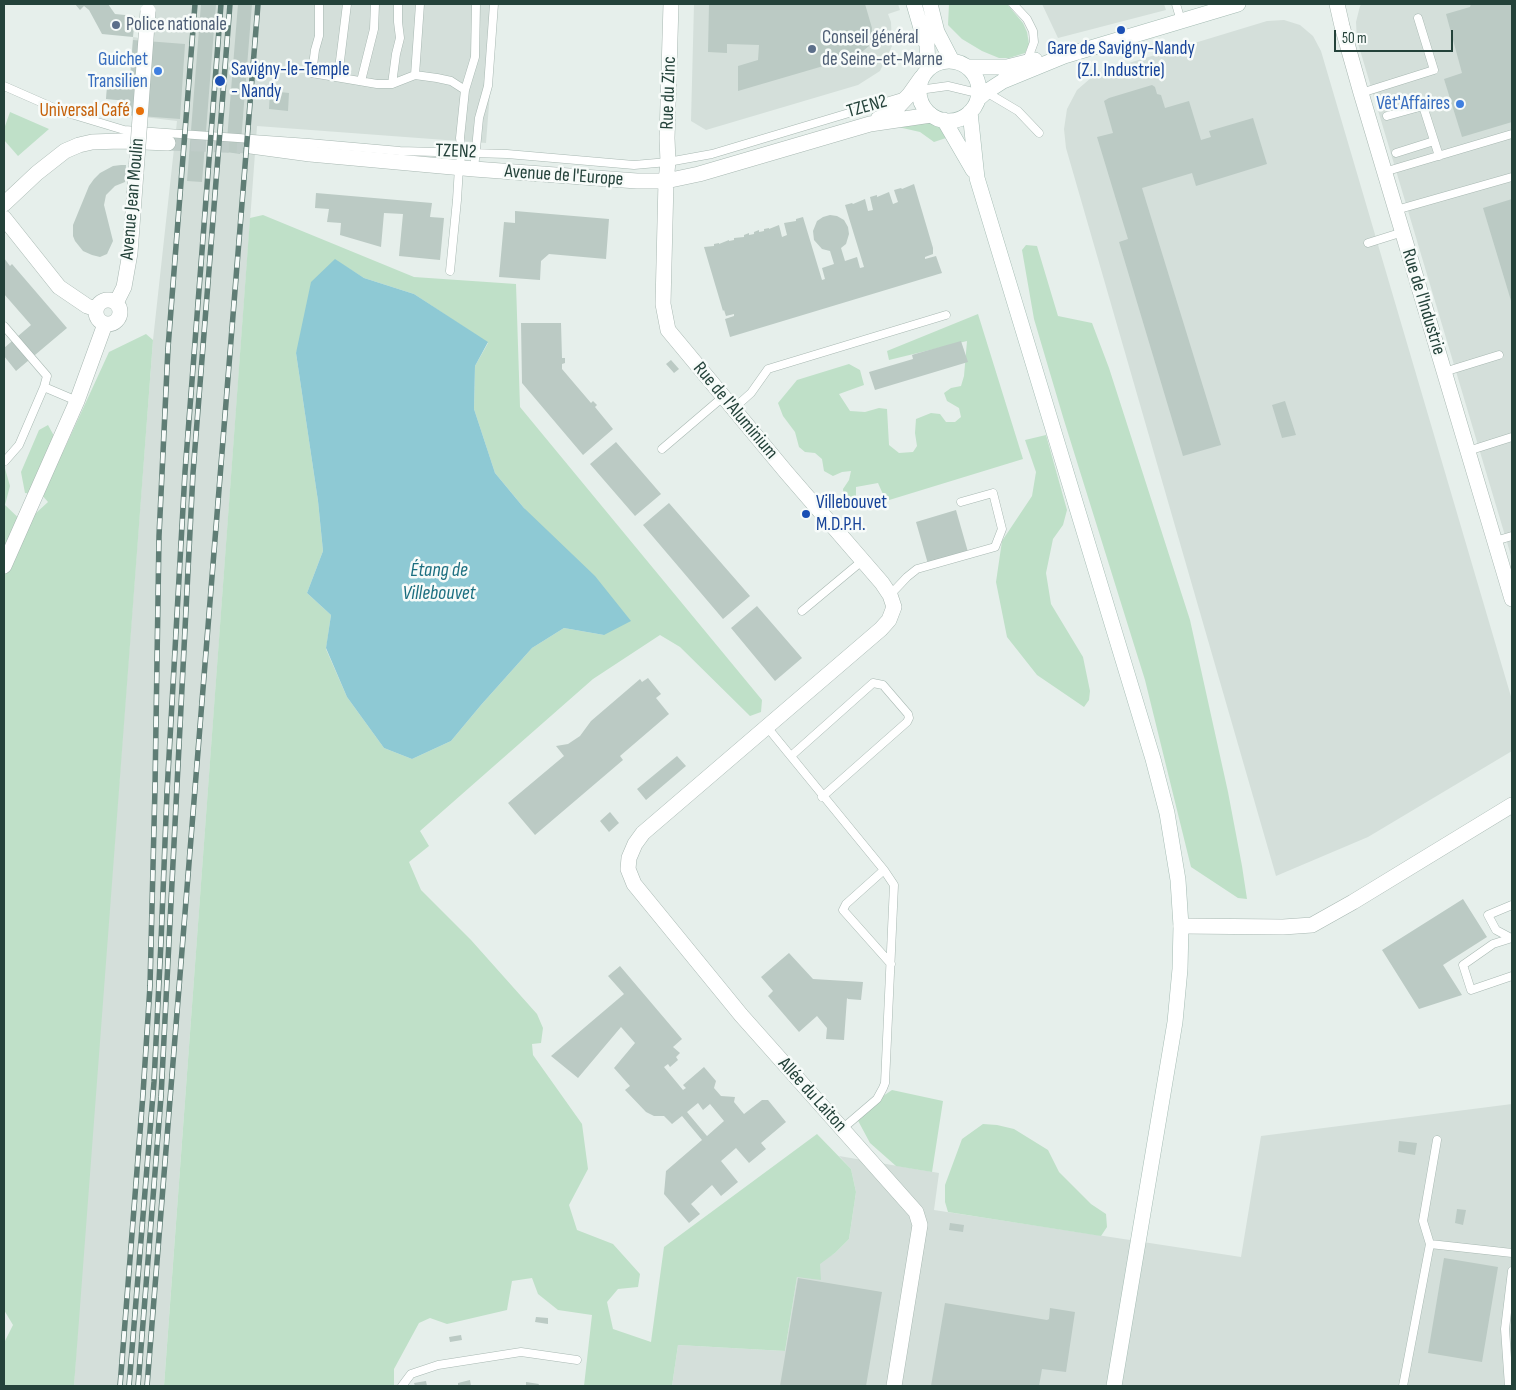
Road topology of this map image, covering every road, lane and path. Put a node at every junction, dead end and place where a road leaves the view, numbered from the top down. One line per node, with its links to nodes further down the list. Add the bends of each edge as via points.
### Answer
1 (319, 4): 23 (lane, via 319,36 312,73)
2 (347, 4): 23 (lane)
3 (375, 4): 24 (lane, via 374,30)
4 (398, 4): 26 (lane, via 400,38)
5 (420, 4): 22 (lane)
6 (476, 4): 28 (lane, via 475,58)
7 (494, 4): 39 (lane, via 488,86 479,118)
8 (671, 4): 43 (street, Rue du Zinc)
9 (914, 4): 25 (street, via 927,45)
10 (1013, 4): 20 (lane, via 1033,31 1034,42)
11 (1176, 4): 17 (lane)
12 (1238, 4): 17 (street)
13 (1337, 4): 29 (street, Rue de l'Industrie)
14 (930, 5): 19 (street, via 937,32)
15 (150, 8): 55 (street, Avenue Jean Moulin, bridge, via 130,253 124,287)
16 (1418, 18): 29 (lane, via 1434,70)
17 (1181, 21): 18 (street)
18 (1064, 56): 20 (street); 30 (street, via 1003,81)
19 (952, 61): 21 (street); 25 (street, via 933,65)
20 (1027, 61): 21 (street, via 1008,67)
21 (968, 67): 30 (street, via 977,82)
22 (414, 76): 26 (lane); 28 (lane, via 451,81)
23 (338, 77): 24 (lane)
24 (361, 81): 26 (lane)
25 (919, 83): 30 (lane, TZEN2, via 973,92); 32 (street, via 920,100 926,111); 33 (street, Avenue de l'Europe, via 894,111); 43 (lane, TZEN2, via 712,154)
26 (392, 84)
27 (4, 86): 42 (lane, TZEN2, via 61,111 124,130 400,151)
28 (465, 90): 42 (lane)
29 (1361, 93): 45 (street, Rue de l'Industrie)
30 (978, 98): 32 (street, Avenue de l'Europe, via 964,117 953,120); 34 (lane, TZEN2, via 1018,111); 47 (street)
31 (1387, 116): 36 (lane, via 1423,106)
32 (938, 117): 33 (street, Avenue de l'Europe); 47 (street)
33 (870, 124): 48 (street, Avenue de l'Europe)
34 (1039, 133)
35 (1512, 134): 41 (lane)
36 (1434, 142): 40 (lane); 41 (lane)
37 (168, 143): 49 (street, via 120,141 79,145 65,151)
38 (251, 146): 42 (street, Avenue de l'Europe, via 310,154)
39 (476, 153): 42 (lane, TZEN2); 43 (lane, TZEN2, via 634,165); 44 (lane)
40 (1396, 153)
41 (1438, 156): 45 (lane)
42 (460, 160): 44 (street, Avenue de l'Europe); 54 (lane)
43 (668, 162): 48 (street, Rue du Zinc)
44 (474, 169): 48 (street, Avenue de l'Europe)
45 (1384, 172): 50 (street, Rue de l'Industrie)
46 (1512, 176): 50 (lane)
47 (977, 178): 84 (street, via 1153,759 1173,846)
48 (666, 181): 63 (street, Rue de l'Aluminium, via 663,304 668,330)
49 (4, 204)
50 (1396, 210): 52 (street, Rue de l'Industrie)
51 (4, 218): 56 (street, via 59,287)
52 (1403, 232): 53 (lane); 61 (street, Rue de l'Industrie)
53 (1368, 244)
54 (450, 271)
55 (116, 303): 56 (street, via 104,301); 58 (street, via 121,314 118,320)
56 (96, 309): 58 (street, via 98,319)
57 (946, 315): 65 (lane, via 768,369 751,393)
58 (105, 324): 64 (street)
59 (4, 326): 62 (lane, via 47,376)
60 (1499, 355): 61 (lane)
61 (1444, 372): 68 (street, Rue de l'Industrie)
62 (44, 387): 64 (lane); 69 (lane, via 19,445)
63 (723, 397): 65 (street, Rue de l'Aluminium); 67 (lane)
64 (77, 401): 74 (street)
65 (733, 409): 73 (street, Rue de l'Aluminium)
66 (1512, 437): 68 (lane)
67 (662, 449)
68 (1468, 451): 72 (street, Rue de l'Industrie)
69 (5, 461)
70 (961, 502): 76 (lane, via 993,493 1002,529 996,547 917,569 907,577)
71 (1512, 536): 72 (lane)
72 (1495, 541): 75 (street, Rue de l'Industrie)
73 (862, 561): 76 (street, Rue de l'Aluminium, via 882,583); 77 (lane)
74 (4, 566)
75 (1512, 599)
76 (892, 601): 78 (street, Allée du Laiton, via 889,620 882,629)
77 (802, 611)
78 (766, 727): 79 (lane); 88 (street, Allée du Laiton, via 643,833 629,858 628,869 634,884 741,1015)
79 (791, 756): 80 (lane); 80 (lane, via 873,683 883,685 908,714 907,722)
80 (822, 797): 82 (lane)
81 (1512, 805): 84 (street, via 1312,925)
82 (884, 870): 86 (lane, via 894,885); 86 (lane, via 843,910)
83 (1512, 905): 85 (lane, via 1488,915 1496,930)
84 (1181, 926): 96 (street, via 1175,1022)
85 (1511, 938): 87 (lane, via 1493,944 1463,965 1471,990)
86 (890, 964): 88 (lane, via 885,1083 876,1099)
87 (1512, 976)
88 (842, 1130): 95 (street, Allée du Laiton, via 916,1212 920,1225)
89 (1436, 1140): 90 (lane, via 1423,1221)
90 (1430, 1244): 91 (lane); 97 (lane)
91 (1512, 1253)
92 (1512, 1271): 98 (lane, via 1505,1329)
93 (577, 1360): 94 (lane, via 521,1352 438,1364 411,1374)
94 (402, 1386)
95 (894, 1386)
96 (1114, 1386)
97 (1404, 1386)
98 (1510, 1386)

